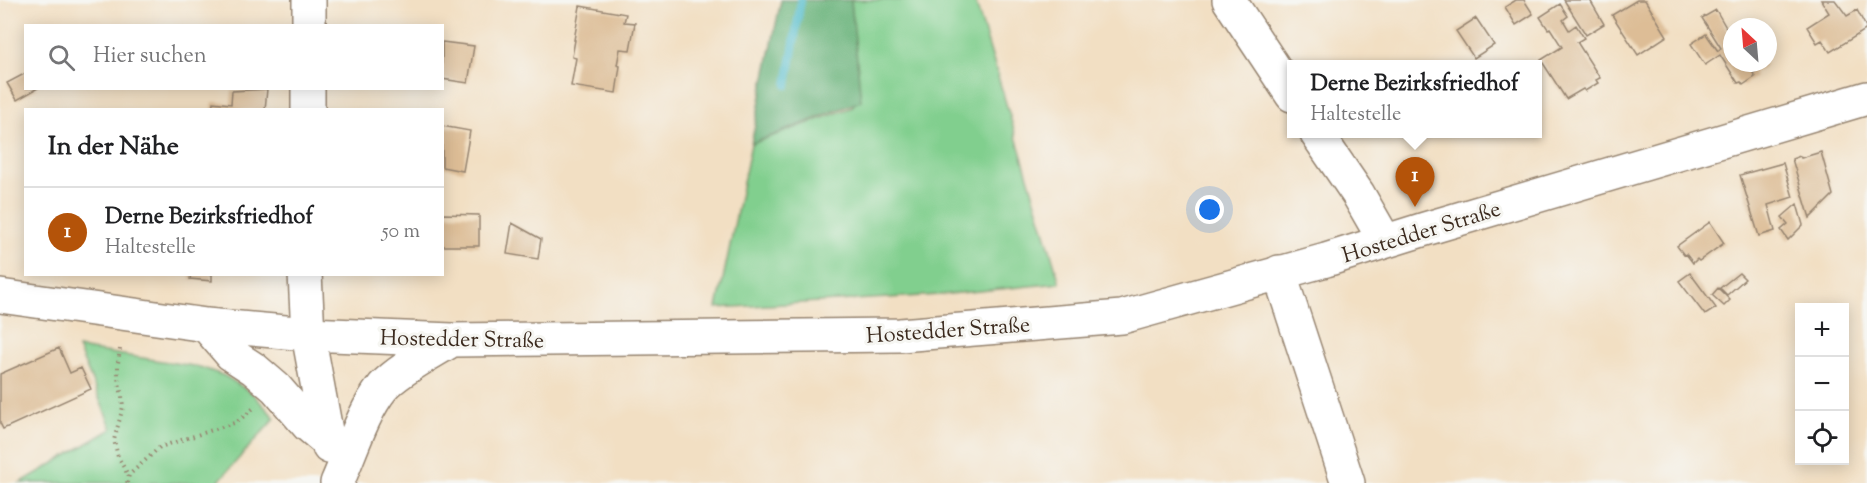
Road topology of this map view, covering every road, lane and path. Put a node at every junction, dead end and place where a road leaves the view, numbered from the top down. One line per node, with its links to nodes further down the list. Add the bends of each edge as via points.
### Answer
1 (309, 0): 3 (main road)
2 (1229, 0): 4 (main road)
3 (309, 24)
4 (1287, 87)
5 (308, 90): 7 (main road)
6 (1867, 98): 9 (main road, Hostedder Straße)
7 (308, 108)
8 (1320, 138): 9 (main road)
9 (1385, 241): 10 (main road, Hostedder Straße)
10 (1279, 272): 15 (main road, Hostedder Straße, via 1110,318 900,335); 22 (main road)
11 (305, 276): 14 (main road)
12 (0, 296): 13 (main road, Hostedder Straße)
13 (206, 325): 14 (main road, Hostedder Straße); 18 (main road, via 231,354 276,388)
14 (308, 334): 15 (main road, Hostedder Straße); 18 (main road)
15 (452, 340): 21 (main road, via 384,386 373,401)
16 (120, 349): 19 (path, via 118,378 123,407 114,440 118,457)
17 (259, 403): 19 (path, via 237,422 160,447)
18 (328, 442): 21 (main road)
19 (129, 475): 20 (path)
20 (127, 483)
21 (337, 483)
22 (1348, 483)

